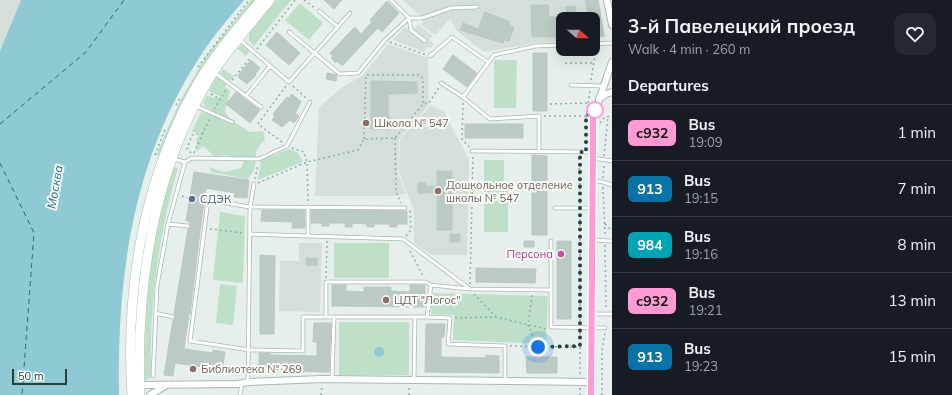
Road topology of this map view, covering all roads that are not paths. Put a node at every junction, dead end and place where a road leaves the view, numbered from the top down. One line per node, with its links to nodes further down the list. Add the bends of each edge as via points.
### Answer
1 (261, 0): 12 (main road)
2 (270, 0): 12 (main road)
3 (391, 0): 8 (lane)
4 (607, 0): 9 (street)
5 (477, 7): 8 (lane, via 451,8 422,18)
6 (319, 11): 10 (lane)
7 (350, 13): 10 (lane)
8 (409, 18): 13 (lane, via 411,30); 17 (lane, via 385,40 358,73 340,74)
9 (612, 25)
10 (338, 27): 17 (lane)
11 (289, 32): 17 (lane)
12 (236, 37): 21 (lane); 22 (main road)
13 (425, 41)
14 (612, 43): 15 (lane)
15 (600, 44)
16 (556, 45): 19 (lane, via 536,46 494,55)
17 (314, 54): 21 (lane, via 289,82)
18 (430, 56): 19 (lane, via 452,37)
19 (488, 62): 28 (lane)
20 (612, 62): 25 (street)
21 (270, 66): 27 (lane)
22 (210, 70): 27 (lane); 31 (main road); 80 (main road, via 194,89 171,136 149,199 138,253 132,312)
23 (441, 83): 28 (lane)
24 (571, 85): 25 (lane)
25 (603, 86): 29 (street)
26 (612, 92): 29 (street)
27 (246, 96): 32 (lane)
28 (463, 97): 35 (lane, via 490,118 539,116)
29 (598, 100): 36 (street, via 593,118)
30 (310, 102): 39 (lane, via 287,146 259,159 192,158)
31 (195, 105): 33 (lane); 37 (main road)
32 (261, 107)
33 (232, 122)
34 (472, 151): 35 (lane)
35 (539, 151): 36 (lane, via 580,152)
36 (593, 155): 38 (lane); 40 (street)
37 (171, 158): 39 (lane); 78 (main road, via 160,194 145,266 139,330)
38 (612, 161)
39 (185, 162): 48 (lane)
40 (592, 181): 42 (lane); 47 (street)
41 (254, 184): 43 (lane)
42 (612, 185)
43 (250, 207): 44 (lane); 50 (lane); 67 (lane, via 208,200)
44 (308, 207): 45 (lane); 51 (lane)
45 (405, 208)
46 (556, 208): 47 (lane)
47 (592, 208): 52 (street)
48 (168, 224): 49 (lane); 58 (lane)
49 (188, 226)
50 (250, 234): 51 (lane); 70 (lane)
51 (308, 236): 56 (lane, via 403,239)
52 (592, 240): 54 (lane); 59 (street)
53 (551, 241): 57 (lane)
54 (612, 241)
55 (431, 285): 56 (lane); 62 (lane, via 426,282 326,282); 64 (lane)
56 (470, 289): 57 (lane)
57 (550, 290): 68 (lane, via 551,327)
58 (155, 313): 61 (lane); 71 (lane)
59 (592, 314): 60 (lane); 68 (street)
60 (612, 314)
61 (173, 316)
62 (326, 317): 65 (lane); 70 (lane, via 303,317 303,351)
63 (415, 317): 64 (lane); 65 (lane); 73 (lane)
64 (427, 317): 74 (lane, via 450,318 448,344 505,346)
65 (334, 318): 72 (lane)
66 (188, 319): 67 (lane)
67 (193, 319): 70 (lane, via 190,341)
68 (592, 328): 69 (lane); 76 (street)
69 (605, 328)
70 (250, 350): 75 (lane)
71 (153, 376)
72 (332, 379): 73 (street); 75 (street)
73 (412, 380): 74 (street)
74 (505, 381): 76 (street)
75 (248, 382): 77 (street)
76 (591, 382): 84 (street)
77 (242, 383): 79 (street); 83 (lane)
78 (140, 385): 79 (street); 81 (main road)
79 (165, 386): 82 (street)
80 (132, 395)
81 (140, 395)
82 (150, 395)
83 (240, 395)
84 (591, 395)

